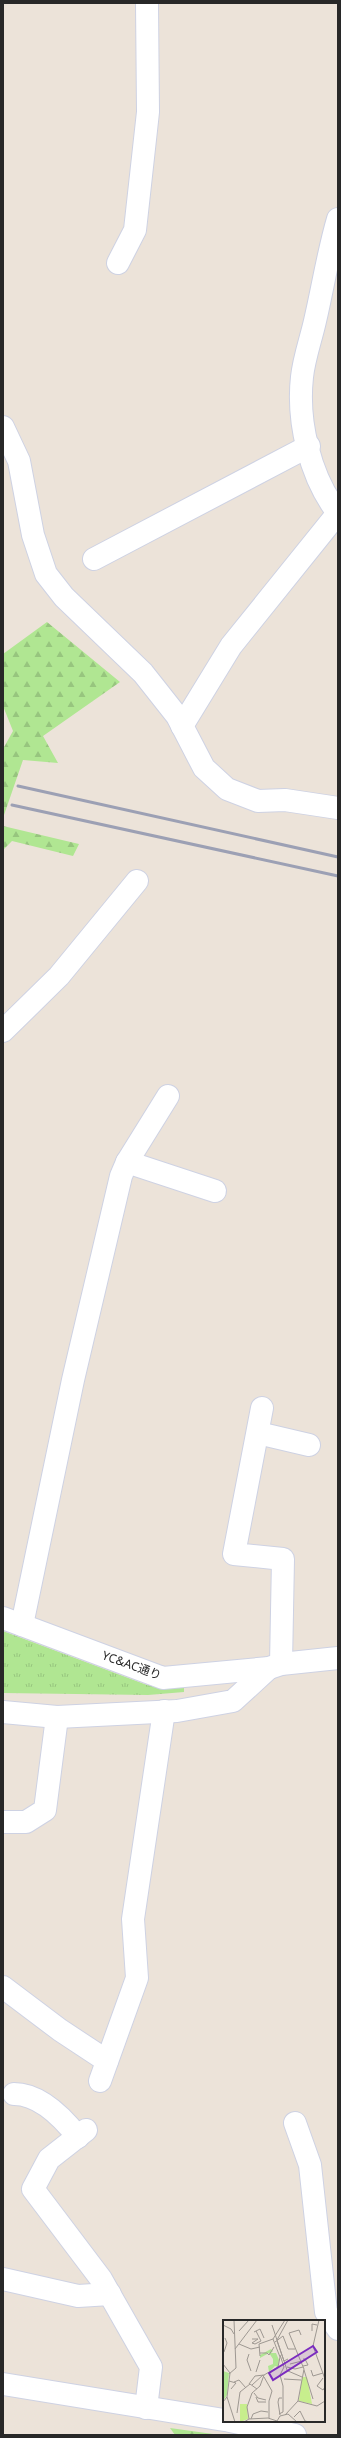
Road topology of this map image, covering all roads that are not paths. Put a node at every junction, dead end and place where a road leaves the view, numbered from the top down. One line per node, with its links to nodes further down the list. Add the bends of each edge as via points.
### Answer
1 (147, 3): 3 (street, via 148,112 136,222 135,230)
2 (338, 219): 5 (street, via 302,377 302,416)
3 (118, 263)
4 (3, 427): 8 (street, via 19,461 33,535 46,574 64,597 143,673)
5 (309, 446): 6 (street, via 320,481); 7 (street)
6 (338, 513): 8 (street, via 231,646)
7 (94, 559)
8 (182, 726): 9 (street, via 204,768 227,789 258,801 285,800)
9 (338, 808)
10 (137, 881): 11 (street, via 59,976)
11 (3, 1031)
12 (168, 1096): 13 (street)
13 (127, 1162): 14 (street); 18 (street, via 121,1176)
14 (215, 1191)
15 (262, 1408): 16 (street)
16 (258, 1434): 17 (street); 20 (street, via 234,1554 283,1560)
17 (309, 1445)
18 (12, 1622): 20 (street, YC&AC通り, via 163,1678)
19 (338, 1658): 20 (street, YC&AC通り)
20 (275, 1666): 22 (street, via 233,1701 177,1712)
21 (3, 1712): 23 (street)
22 (164, 1712): 23 (street); 26 (street, via 133,1919 137,1978)
23 (57, 1717): 24 (street, via 45,1810 26,1822)
24 (3, 1822)
25 (3, 1987): 26 (street, via 60,2030)
26 (107, 2060): 27 (street)
27 (100, 2081)
28 (14, 2094): 31 (street, via 26,2094 82,2133 53,2150 33,2189)
29 (295, 2123): 32 (street, via 310,2165)
30 (3, 2279): 31 (street, via 78,2296)
31 (110, 2294): 34 (street, via 151,2368)
32 (332, 2320)
33 (3, 2384): 34 (street)
34 (146, 2408): 35 (street)
35 (223, 2420)
36 (235, 2422): 37 (street)
37 (295, 2435)

